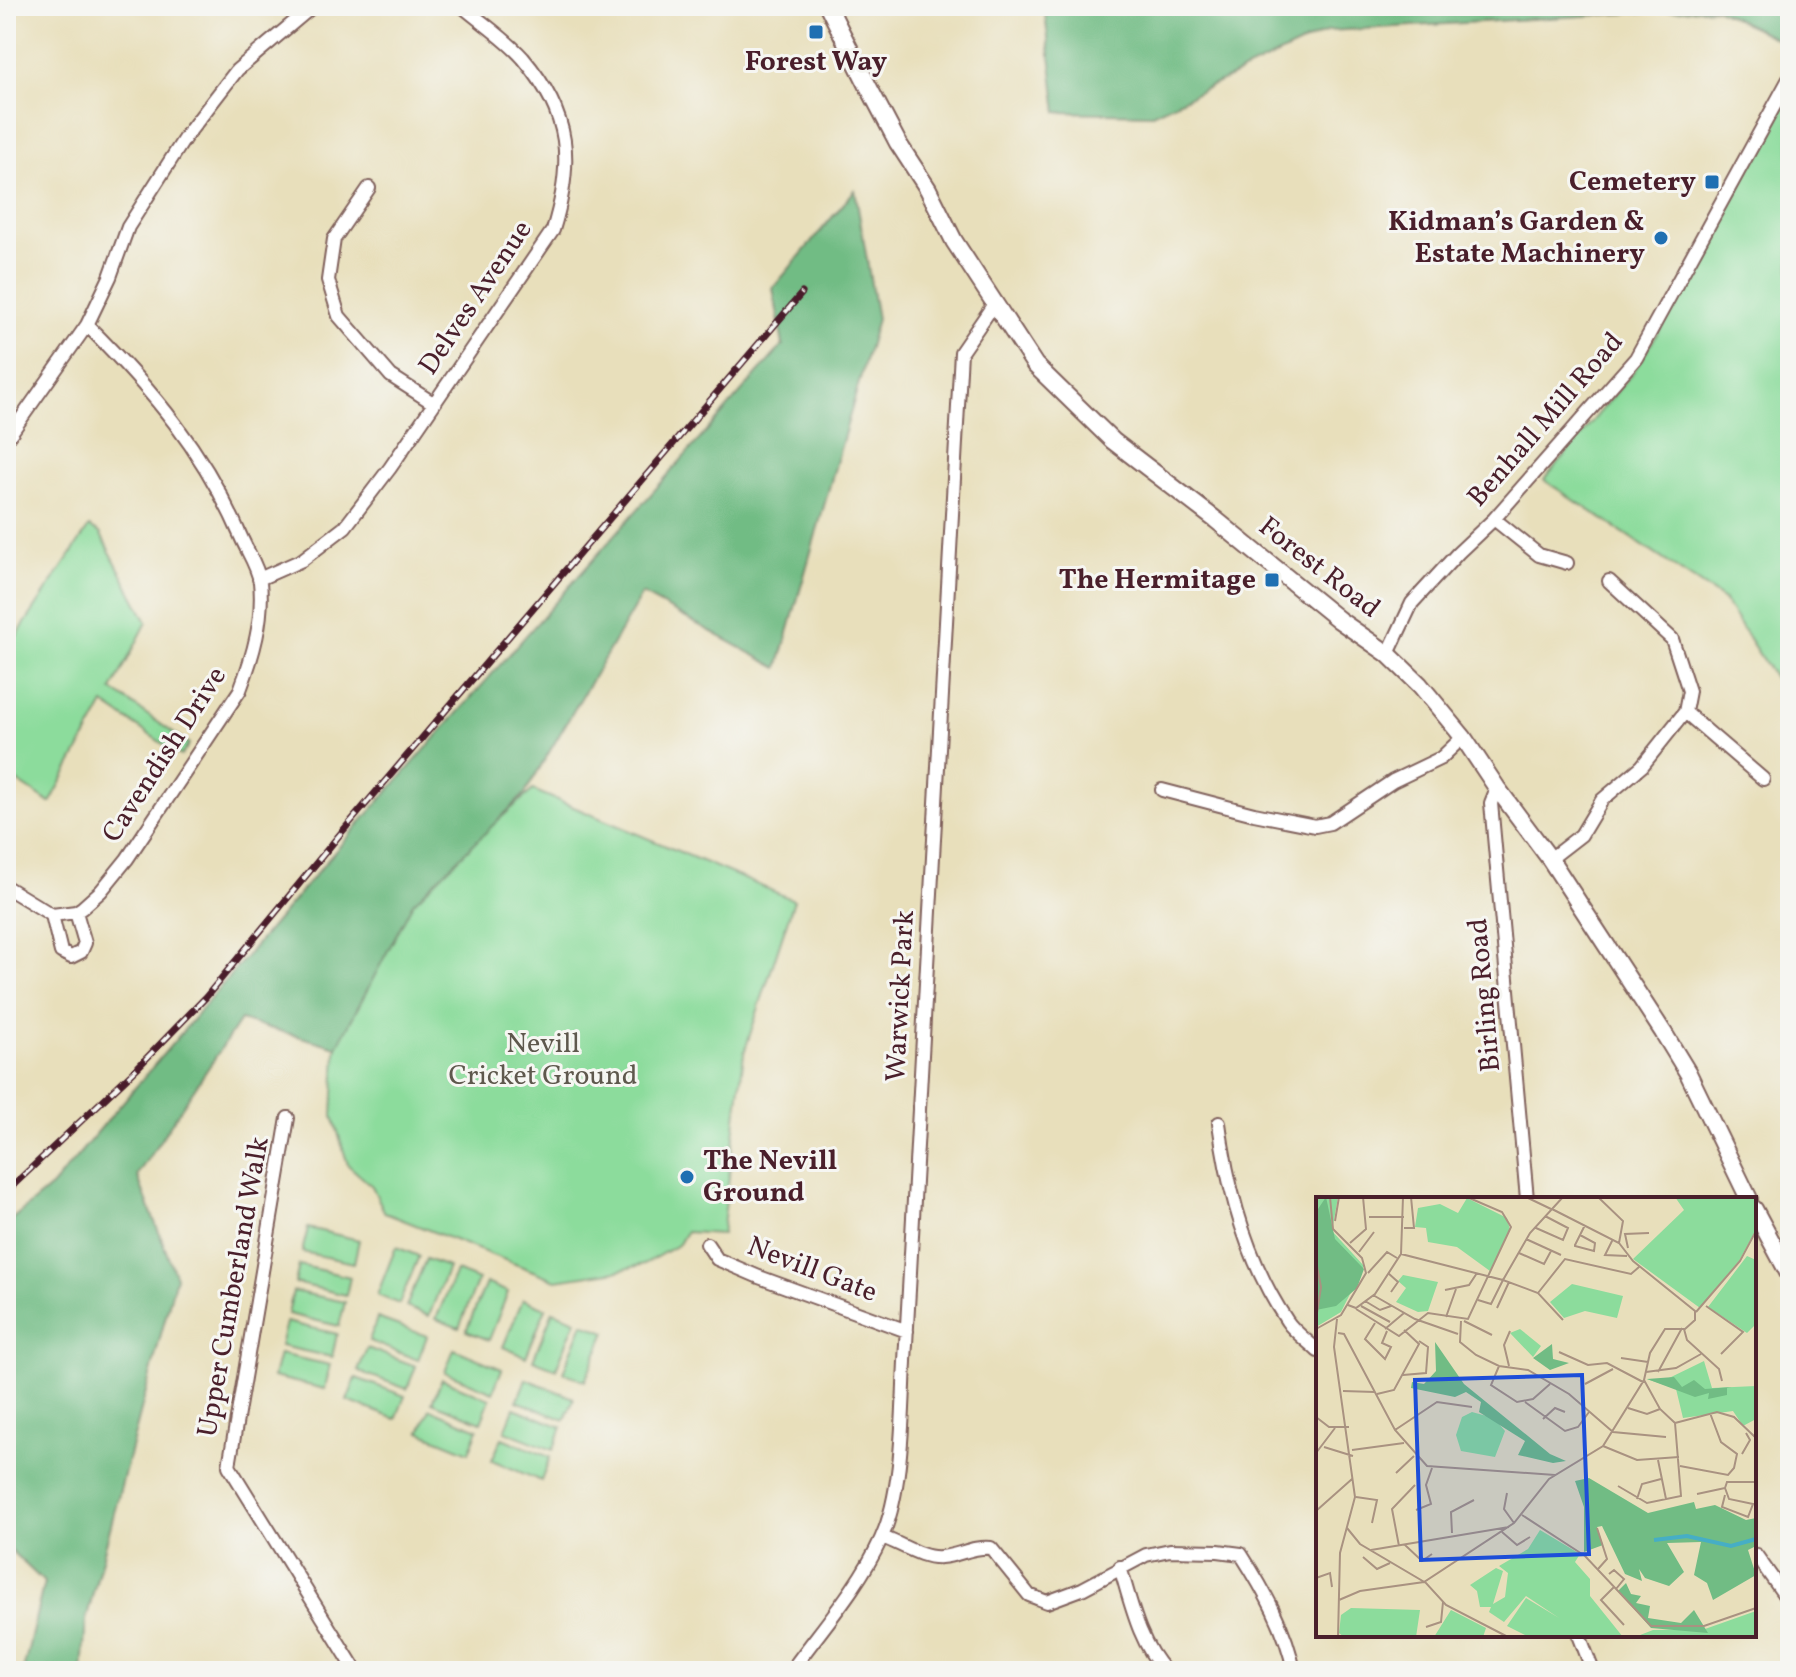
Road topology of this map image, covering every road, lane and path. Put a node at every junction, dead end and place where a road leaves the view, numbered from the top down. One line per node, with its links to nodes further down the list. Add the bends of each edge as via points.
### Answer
1 (313, 6): 7 (street, via 237,70 186,136 128,227)
2 (462, 6): 8 (street, Delves Avenue, via 522,58 551,101 563,130 567,172 553,230)
3 (828, 6): 6 (street, Forest Road, via 898,143)
4 (1790, 77): 10 (street, Benhall Mill Road, via 1636,358)
5 (369, 188): 8 (street, via 334,239 328,280 339,316 391,376)
6 (994, 304): 14 (street, Forest Road, via 1035,365 1113,441); 31 (street, Warwick Park, via 961,352)
7 (87, 325): 9 (street); 12 (street, Cavendish Drive, via 182,429 225,499)
8 (433, 403): 12 (street, Delves Avenue, via 345,527 302,560)
9 (6, 440)
10 (1494, 519): 11 (street, via 1539,555); 14 (street, Benhall Mill Road, via 1412,603)
11 (1567, 563)
12 (259, 579): 22 (street, Cavendish Drive, via 257,635 240,690 127,859)
13 (1609, 581): 15 (street, via 1672,639 1689,691)
14 (1388, 654): 16 (street, Forest Road)
15 (1685, 712): 17 (street); 20 (street, via 1642,766 1602,800 1581,835)
16 (1463, 737): 18 (street, Forest Road); 19 (street, via 1441,758 1393,781 1330,823 1315,826)
17 (1763, 779)
18 (1497, 788): 20 (street, Forest Road); 26 (street, Birling Road, via 1491,803)
19 (1162, 790)
20 (1550, 859): 27 (street, Forest Road, via 1682,1063)
21 (6, 887): 23 (street)
22 (76, 912): 23 (street); 23 (street, via 85,943 71,957 61,952)
23 (52, 915)
24 (288, 1118): 40 (street, Upper Cumberland Walk, via 229,1466)
25 (1219, 1123): 32 (street, via 1231,1197 1265,1281 1288,1323)
26 (1527, 1197)
27 (1748, 1197)
28 (1756, 1213): 30 (street)
29 (707, 1244): 31 (street, Nevill Gate, via 717,1259)
30 (1790, 1276)
31 (907, 1331): 33 (street, Warwick Park, via 893,1504)
32 (1316, 1349)
33 (882, 1537): 37 (street, via 927,1556 991,1548 1029,1595 1047,1602); 41 (street, Warwick Park, via 858,1581)
34 (1249, 1541): 35 (street)
35 (1241, 1554): 37 (street, via 1170,1550); 43 (street, via 1263,1588)
36 (1756, 1555): 38 (street)
37 (1120, 1567): 42 (street, via 1136,1623)
38 (1790, 1603)
39 (1580, 1637): 44 (street)
40 (356, 1671)
41 (791, 1671)
42 (1165, 1671)
43 (1294, 1671)
44 (1593, 1671)

